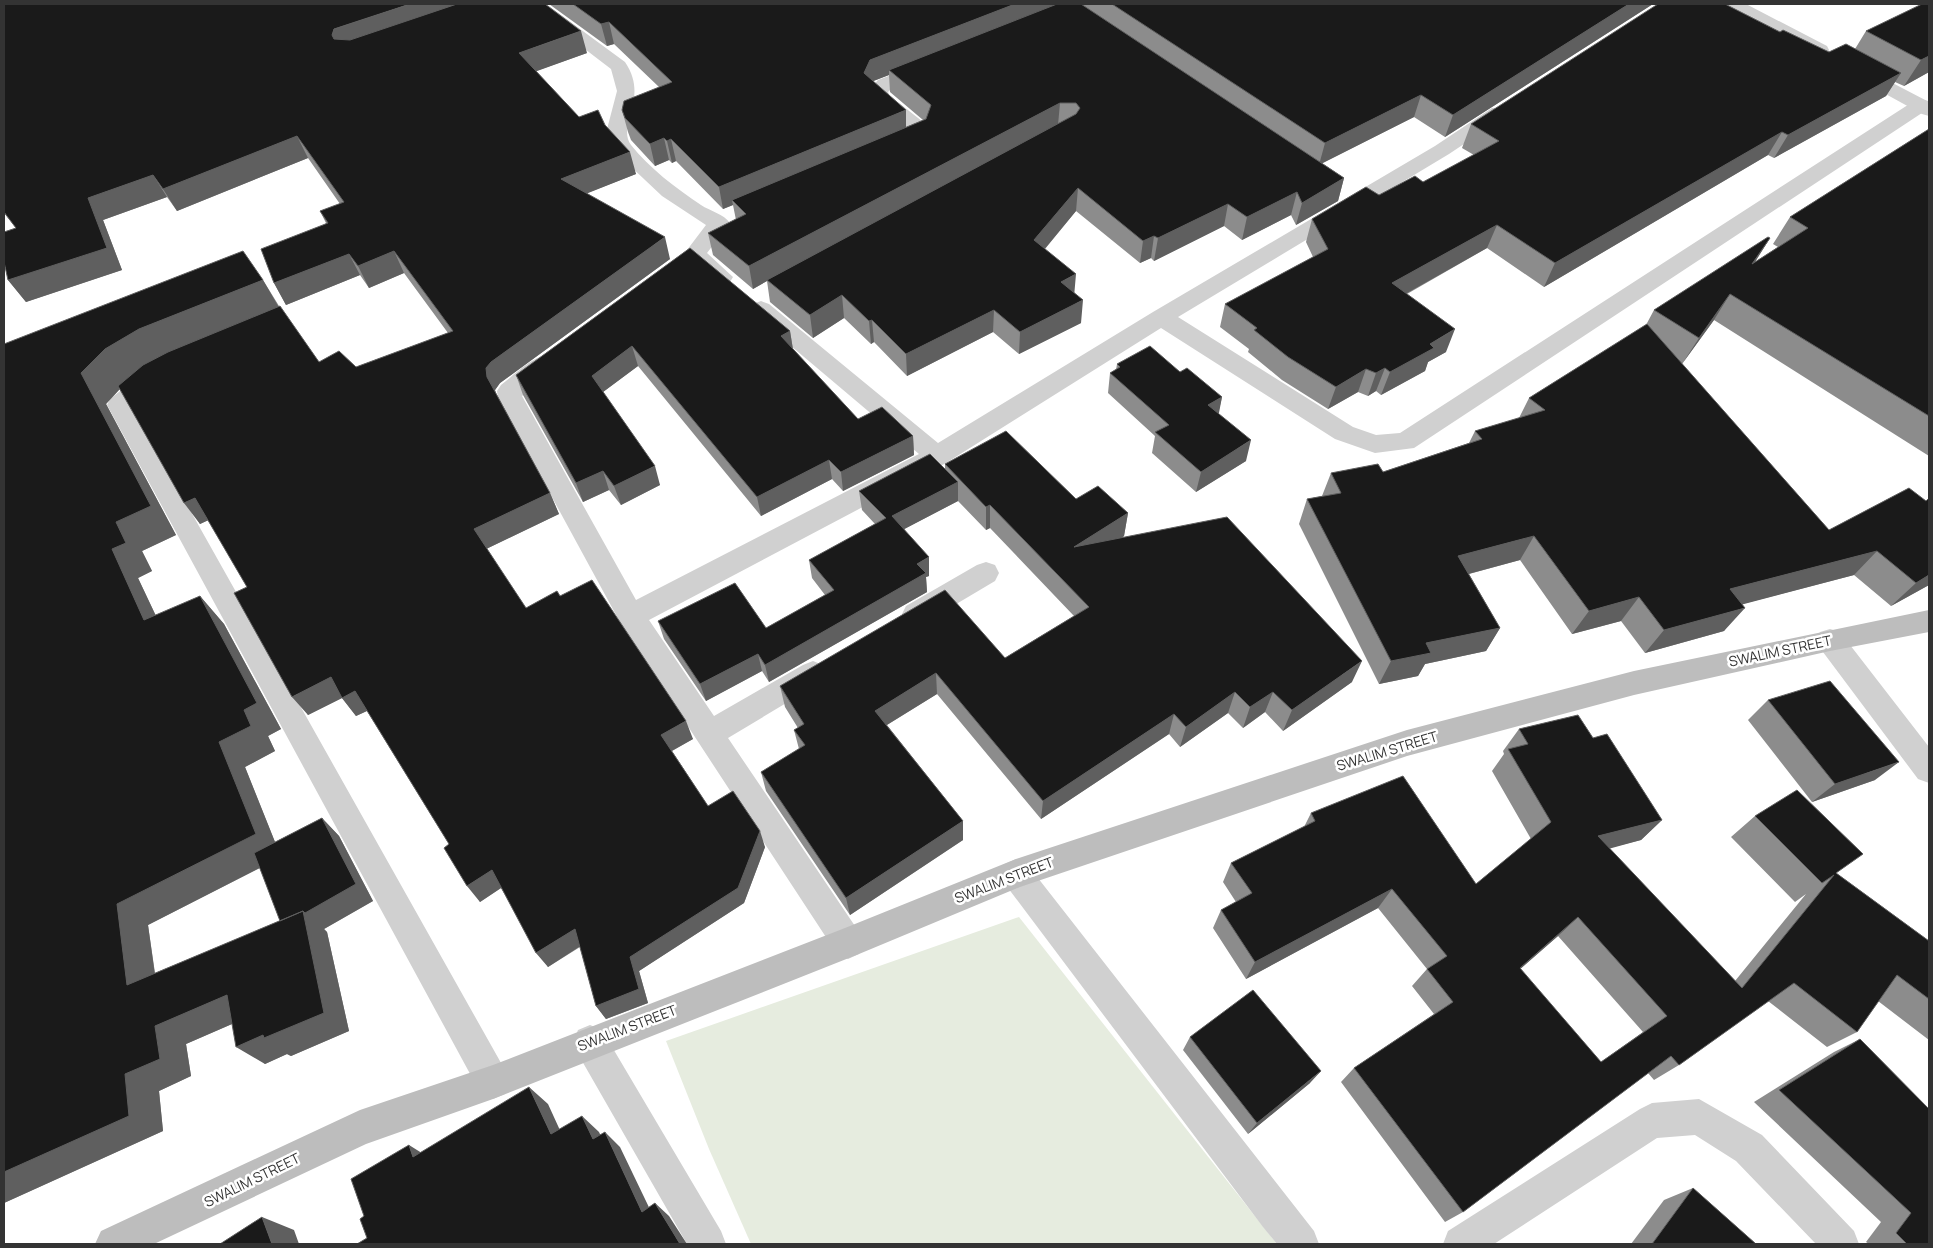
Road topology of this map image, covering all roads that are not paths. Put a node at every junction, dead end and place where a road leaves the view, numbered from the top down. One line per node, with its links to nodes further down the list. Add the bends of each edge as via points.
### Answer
1 (535, 4): 10 (street, via 618,66 626,76 627,91 616,134 623,149 704,218 727,218 687,260 751,295)
2 (1733, 4): 5 (street)
3 (938, 63): 6 (street, via 880,87 877,94 881,99 921,133 915,139)
4 (1520, 98): 7 (street, via 1442,150 1348,196)
5 (1925, 107): 7 (street, via 1406,442 1375,444 1344,433)
6 (879, 154)
7 (1161, 317): 10 (street)
8 (567, 348): 12 (street, via 510,391 510,398)
9 (174, 366): 22 (street, via 150,379 120,406)
10 (937, 456): 12 (street)
11 (986, 573): 14 (street)
12 (631, 616): 17 (street)
13 (1929, 621): 15 (main road, SWALIM STREET)
14 (894, 627)
15 (1830, 640): 18 (street); 19 (main road, SWALIM STREET, via 1634,684 1407,743)
16 (835, 661): 17 (street)
17 (709, 734): 20 (street)
18 (1929, 770)
19 (1016, 874): 20 (main road, SWALIM STREET); 25 (street)
20 (848, 943): 21 (main road, SWALIM STREET)
21 (590, 1042): 22 (main road, SWALIM STREET); 24 (street)
22 (493, 1082): 23 (main road, SWALIM STREET, via 360,1128)
23 (125, 1242)
24 (708, 1244)
25 (1301, 1244)
26 (1461, 1244): 27 (street, via 1652,1121 1699,1117 1749,1148)
27 (1841, 1244)

